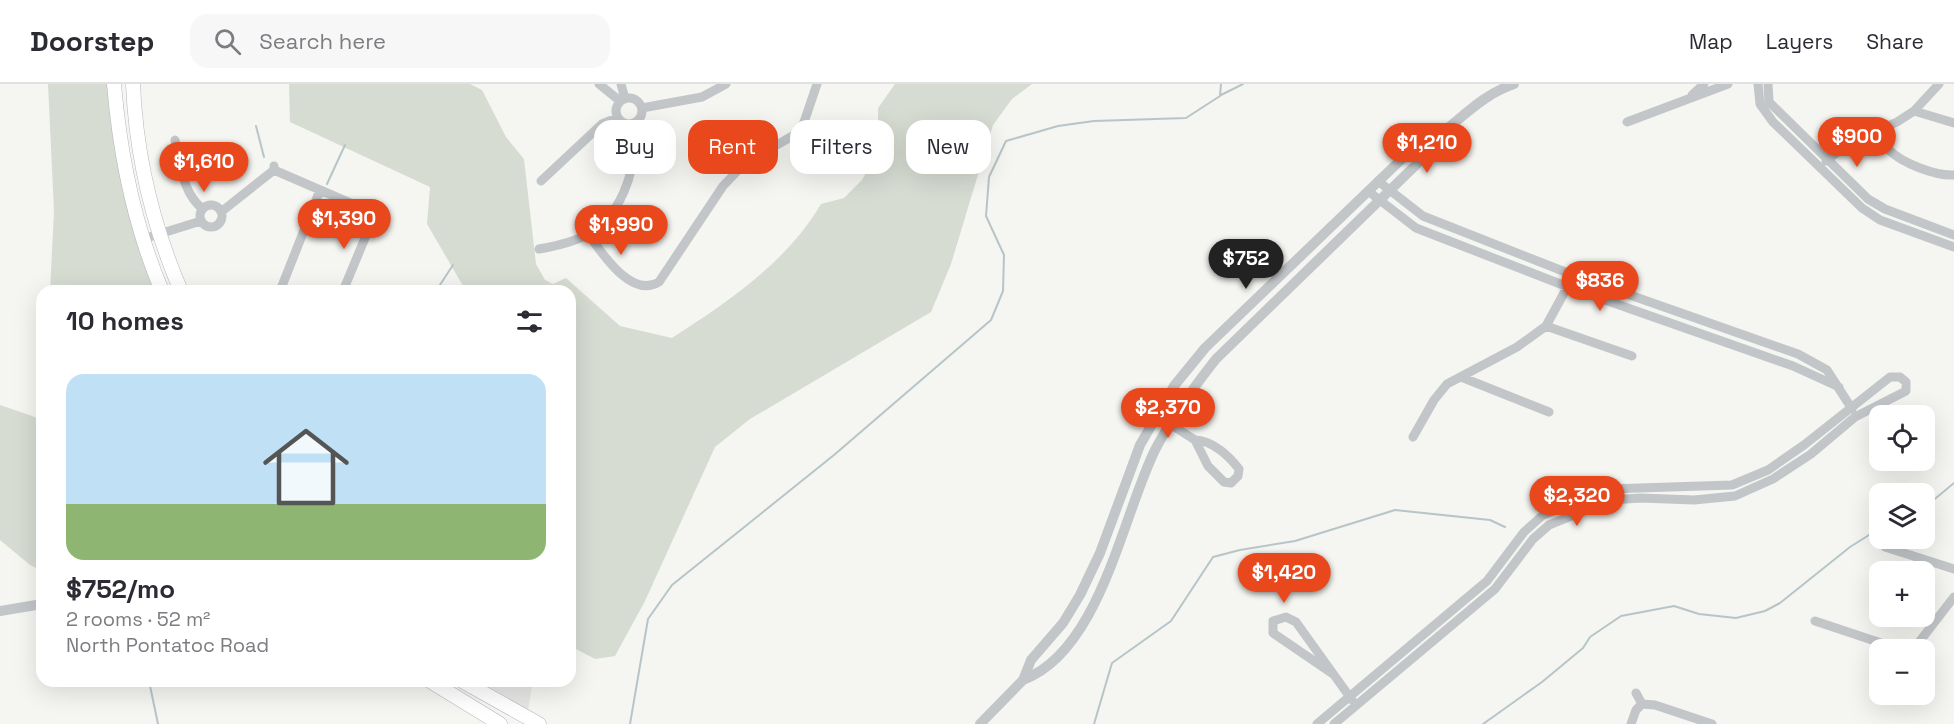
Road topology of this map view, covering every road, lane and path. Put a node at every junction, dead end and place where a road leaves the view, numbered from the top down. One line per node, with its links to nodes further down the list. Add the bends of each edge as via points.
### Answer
1 (114, 84): 41 (main road, via 124,166)
2 (133, 84): 38 (main road, via 146,186)
3 (599, 84): 14 (street)
4 (621, 84): 14 (street)
5 (726, 84): 15 (street, via 702,97)
6 (818, 84): 39 (street, via 801,132 744,164 723,186 654,287 643,287 611,265)
7 (1514, 84): 23 (street, via 1473,106)
8 (1704, 84): 13 (street)
9 (1728, 84): 13 (street)
10 (1758, 84): 26 (street, via 1760,104 1773,122)
11 (1768, 84): 25 (street, via 1769,102)
12 (1939, 84): 16 (street)
13 (1690, 97): 20 (street)
14 (623, 100): 15 (street, via 637,101); 17 (street, via 616,109)
15 (642, 108): 19 (street)
16 (1914, 111): 21 (street); 22 (street)
17 (617, 118): 18 (street); 29 (street, via 602,124)
18 (620, 120)
19 (639, 120)
20 (1627, 122)
21 (1954, 123)
22 (1874, 131): 25 (street, via 1849,143); 28 (street, via 1890,151 1906,161 1944,176)
23 (1437, 137): 30 (street, via 1410,151); 33 (street, via 1433,147)
24 (175, 140): 35 (street, via 188,192)
25 (1829, 159): 26 (street); 40 (street, via 1868,199)
26 (1819, 167): 42 (street, via 1880,220)
27 (630, 174): 39 (street, via 615,208)
28 (1954, 175)
29 (541, 181)
30 (1378, 181): 32 (street); 33 (street)
31 (320, 190): 36 (street, via 274,168); 47 (street); 48 (street, via 360,205 372,215)
32 (1368, 191): 34 (street); 58 (street, via 1205,348)
33 (1389, 192): 34 (street); 44 (street, via 1423,216)
34 (1379, 202): 49 (street, via 1416,228); 60 (street, via 1216,359)
35 (203, 209): 36 (street, via 212,206); 37 (street)
36 (220, 212): 37 (street, via 220,222 214,226)
37 (201, 221): 38 (street)
38 (160, 234): 41 (street); 46 (main road)
39 (588, 234): 43 (street)
40 (1954, 235)
41 (143, 239): 45 (main road)
42 (1954, 247)
43 (539, 249)
44 (1573, 275): 49 (street); 50 (street)
45 (160, 285)
46 (179, 285)
47 (281, 285)
48 (345, 285)
49 (1568, 287): 51 (street); 52 (street)
50 (1702, 320): 52 (street); 55 (street, via 1798,354 1827,369)
51 (1546, 326): 53 (street); 54 (street, via 1517,347)
52 (1699, 331): 55 (street)
53 (1632, 356)
54 (1461, 377): 57 (street); 61 (street, via 1447,384 1434,400)
55 (1839, 387): 56 (street)
56 (1850, 406): 59 (street); 59 (street, via 1890,377 1906,382 1906,391); 76 (street, via 1795,452 1768,470 1732,485 1608,489 1543,515 1524,532 1487,582)
57 (1549, 412)
58 (1156, 415): 60 (street); 72 (street, via 1140,445 1080,595 1032,660)
59 (1855, 417): 78 (street, via 1773,480 1735,496 1611,500 1549,525 1533,539 1495,589)
60 (1169, 424): 62 (street); 72 (street, via 1154,452 1115,559 1094,603 1042,673)
61 (1413, 437)
62 (1195, 440): 62 (street, via 1208,466 1224,482 1231,483 1239,469 1232,459 1202,440)
63 (1891, 549): 64 (street)
64 (1954, 569)
65 (1954, 597): 70 (street)
66 (36, 605): 67 (street)
67 (0, 611)
68 (1815, 621): 69 (street)
69 (1869, 639)
70 (1922, 639)
71 (1333, 674): 71 (street, via 1296,622 1286,618 1273,621 1273,633); 76 (street)
72 (1023, 680): 82 (street)
73 (439, 687): 80 (main road)
74 (472, 687): 81 (main road)
75 (1636, 693): 77 (street)
76 (1349, 696): 78 (street); 83 (street)
77 (1642, 704): 79 (street); 85 (street)
78 (1356, 705): 84 (street)
79 (1699, 722): 86 (street)
80 (500, 724)
81 (537, 724)
82 (980, 724)
83 (1317, 724)
84 (1334, 724)
85 (1631, 724)
86 (1712, 724)

